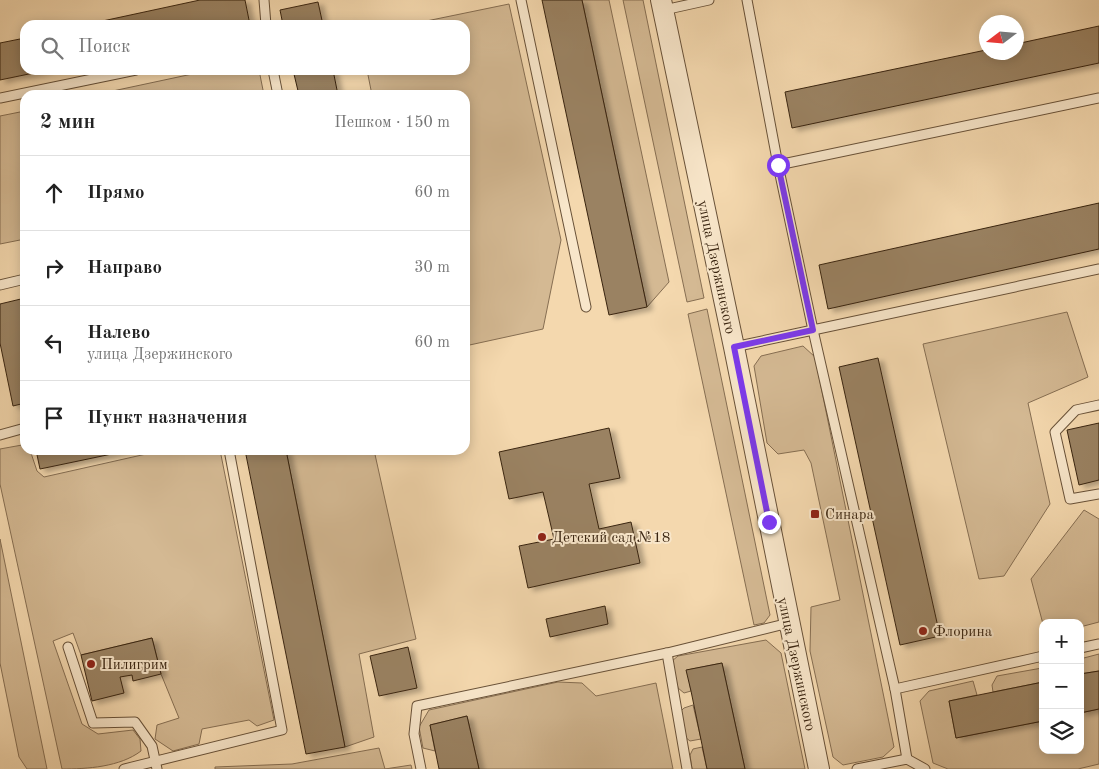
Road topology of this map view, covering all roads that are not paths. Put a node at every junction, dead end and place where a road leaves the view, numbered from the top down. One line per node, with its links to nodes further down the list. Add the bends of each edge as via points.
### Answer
1 (264, 0): 6 (lane)
2 (521, 0): 18 (lane)
3 (709, 0): 5 (lane)
4 (747, 0): 14 (lane)
5 (663, 5): 20 (street, улица Дзержинского)
6 (266, 20)
7 (112, 75): 9 (lane)
8 (274, 75): 10 (lane)
9 (39, 90)
10 (277, 90)
11 (20, 94): 12 (lane)
12 (0, 98)
13 (1099, 98): 14 (lane)
14 (778, 165): 19 (lane)
15 (1099, 268): 19 (lane)
16 (20, 280): 17 (lane)
17 (0, 285)
18 (586, 307)
19 (813, 330): 20 (lane); 32 (lane)
20 (734, 347): 26 (street, улица Дзержинского)
21 (1099, 405): 25 (lane, via 1076,410 1055,432 1070,499)
22 (20, 429): 23 (lane)
23 (0, 435)
24 (230, 455): 34 (lane, via 282,730)
25 (1099, 494)
26 (789, 623): 30 (lane); 38 (street, улица Дзержинского)
27 (1099, 644): 29 (lane)
28 (68, 647): 34 (lane, via 93,723 135,722 152,746)
29 (1084, 647)
30 (667, 653): 36 (lane, via 417,706 414,734); 37 (lane)
31 (1039, 657): 32 (lane)
32 (895, 689): 33 (lane)
33 (907, 759): 39 (lane); 40 (lane)
34 (157, 765): 35 (lane)
35 (124, 769)
36 (421, 769)
37 (687, 769)
38 (819, 769)
39 (857, 769)
40 (926, 769)

